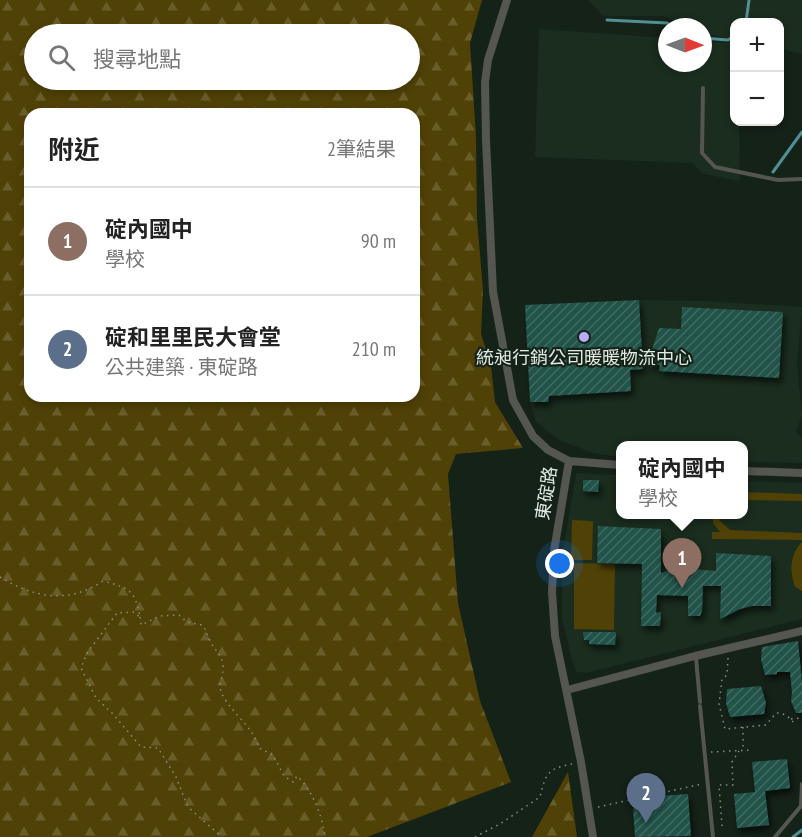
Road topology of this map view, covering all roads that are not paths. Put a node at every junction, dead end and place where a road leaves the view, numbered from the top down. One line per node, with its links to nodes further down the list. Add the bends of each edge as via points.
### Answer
1 (507, 0): 4 (street, 東碇路, via 485,82 493,292 513,400 533,436 548,450)
2 (703, 88): 3 (lane, via 702,153 715,167 778,180)
3 (802, 179)
4 (570, 461): 5 (street); 10 (street, 東碇路, via 552,574 555,636)
5 (616, 465)
6 (748, 471): 7 (street)
7 (802, 473)
8 (802, 631): 9 (street)
9 (695, 656): 10 (street); 13 (lane)
10 (567, 690): 12 (street, 東碇路)
11 (802, 784): 14 (lane, via 801,806)
12 (593, 837)
13 (713, 837)
14 (775, 837)

